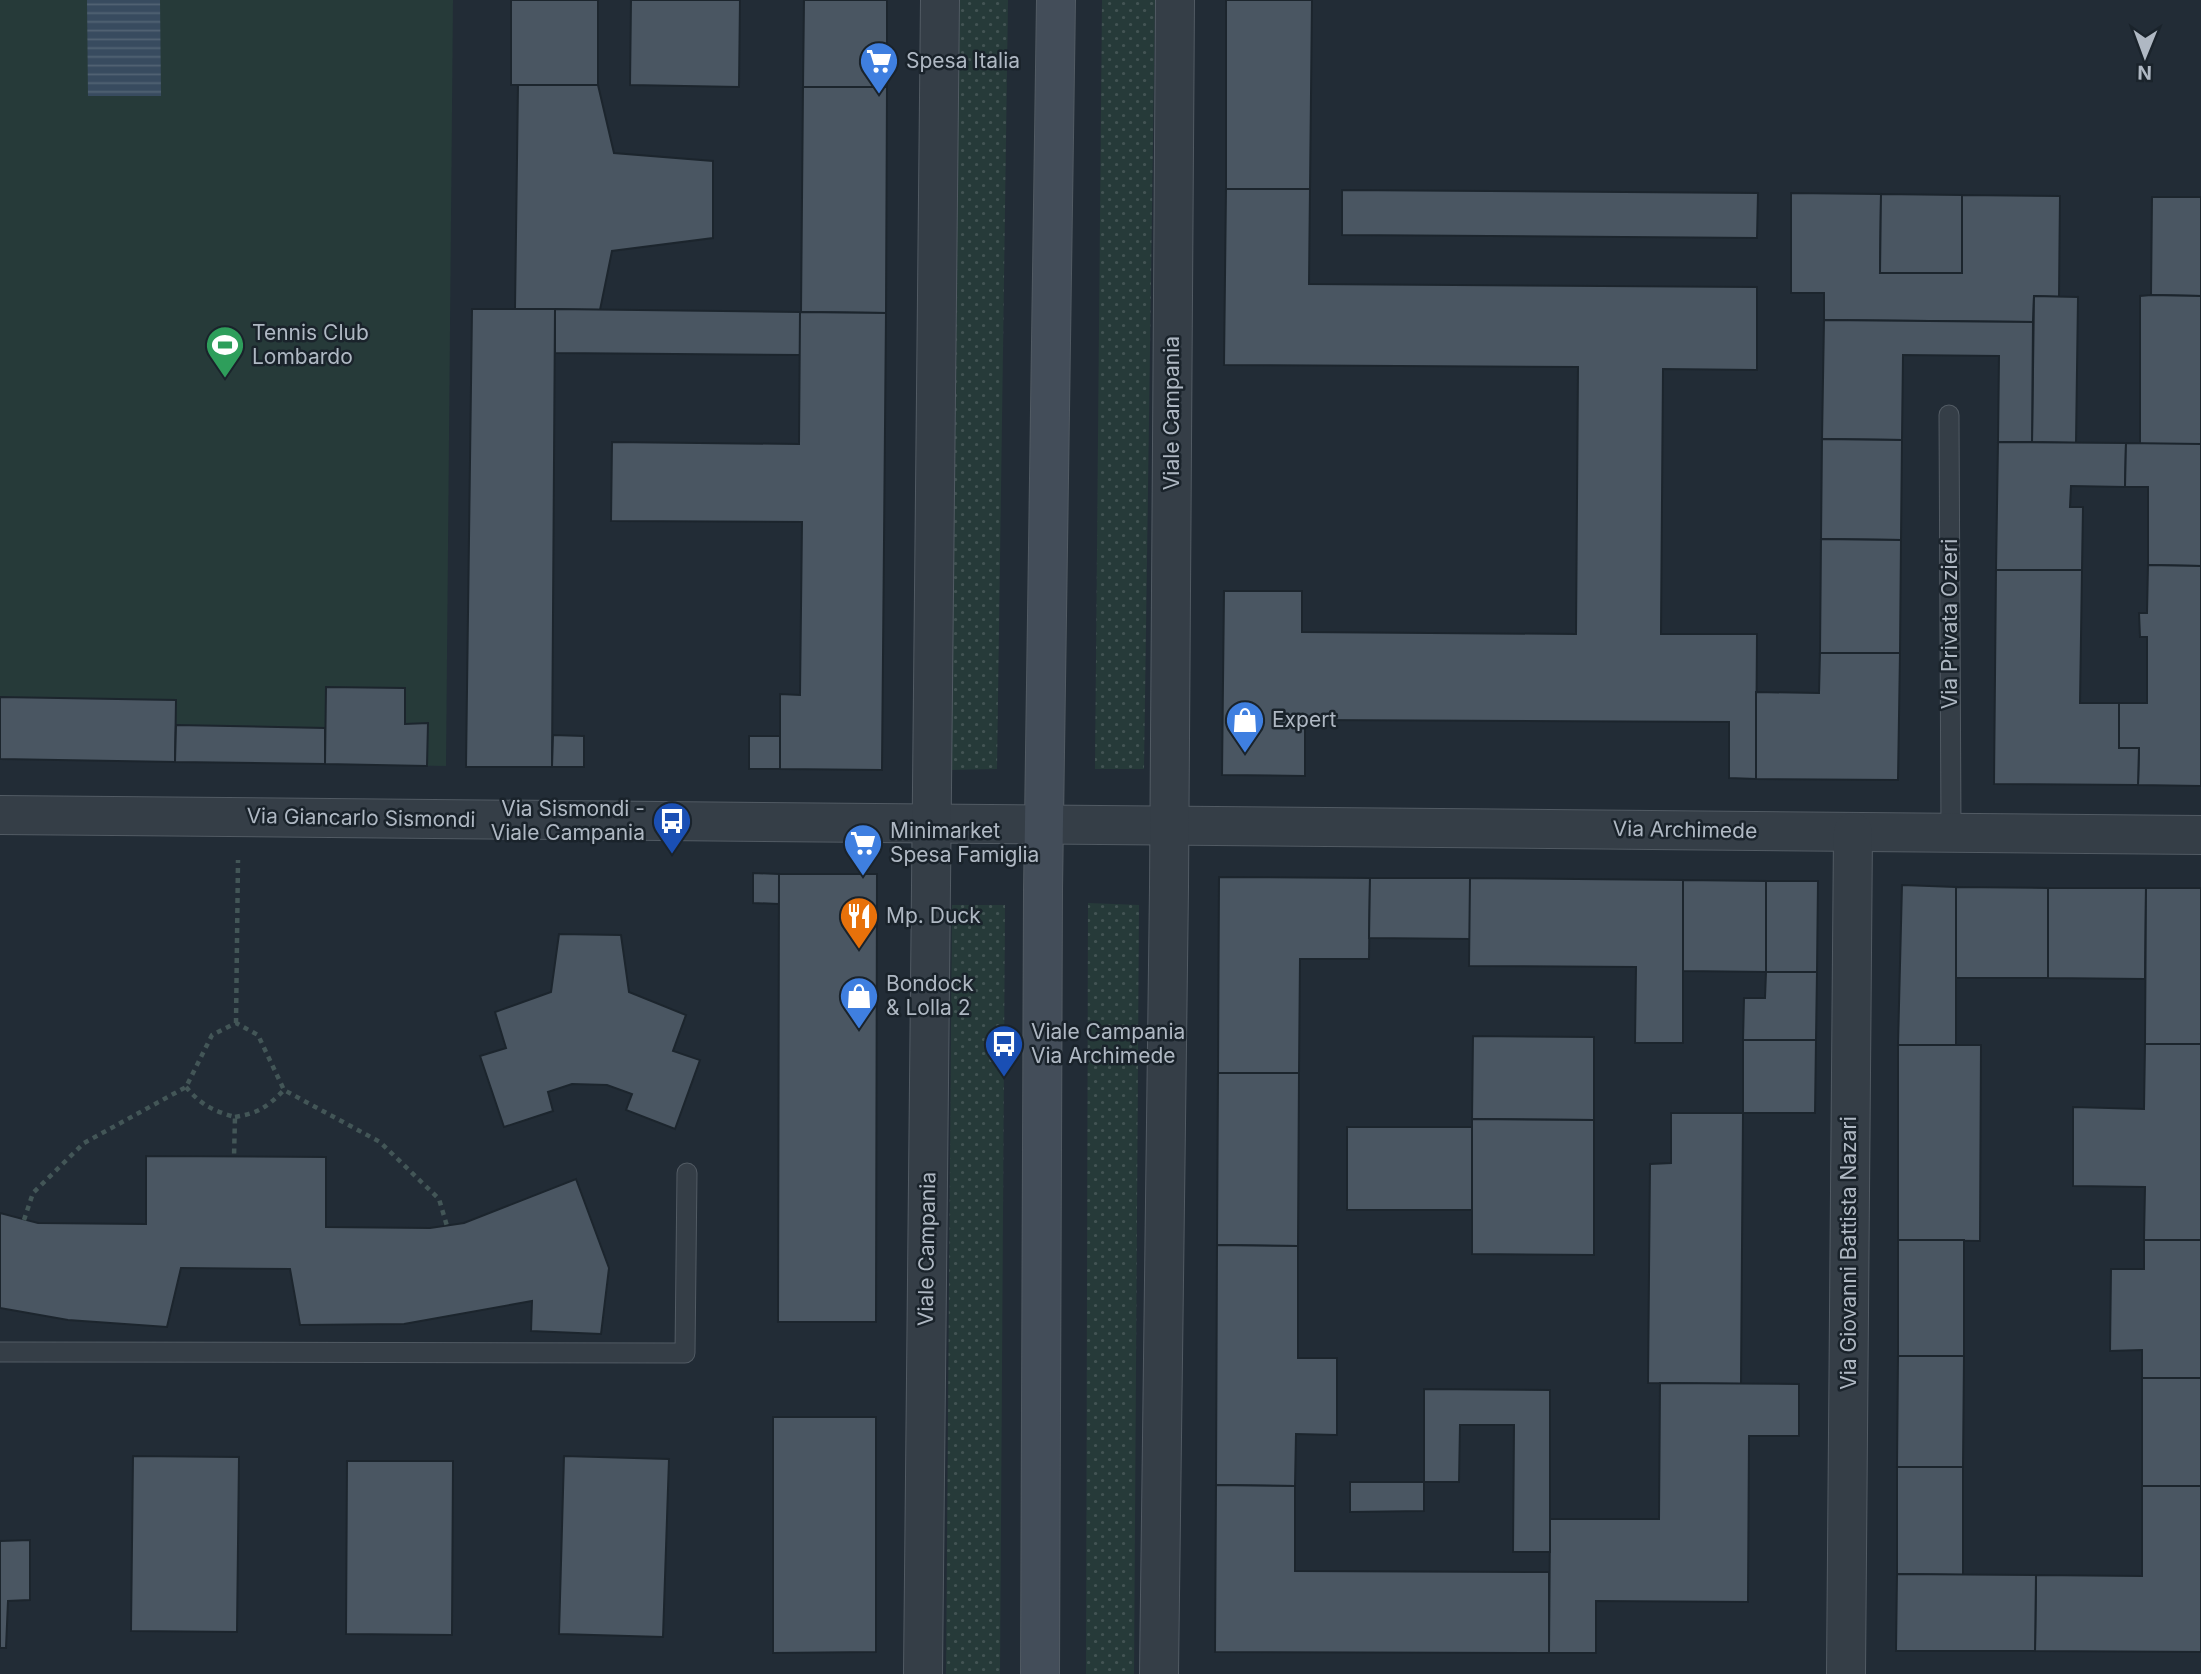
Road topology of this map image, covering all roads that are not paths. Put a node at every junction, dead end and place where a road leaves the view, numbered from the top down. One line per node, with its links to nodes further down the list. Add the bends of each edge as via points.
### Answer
1 (940, 0): 6 (street, Viale Campania)
2 (1056, 0): 7 (main road)
3 (1175, 0): 8 (street, Viale Campania)
4 (1949, 415): 10 (lane, Via Privata Ozieri)
5 (0, 815): 6 (street, Via Giancarlo Sismondi)
6 (932, 823): 7 (street); 14 (street, Viale Campania)
7 (1044, 825): 8 (street); 15 (main road)
8 (1169, 825): 9 (street, Via Archimede); 16 (street, Viale Campania)
9 (1853, 832): 10 (street, Via Archimede); 17 (street, Via Giovanni Battista Nazari)
10 (1951, 833): 11 (street, Via Archimede)
11 (2201, 835)
12 (687, 1173): 13 (lane, via 685,1353)
13 (0, 1352)
14 (923, 1674)
15 (1040, 1674)
16 (1159, 1674)
17 (1846, 1674)

